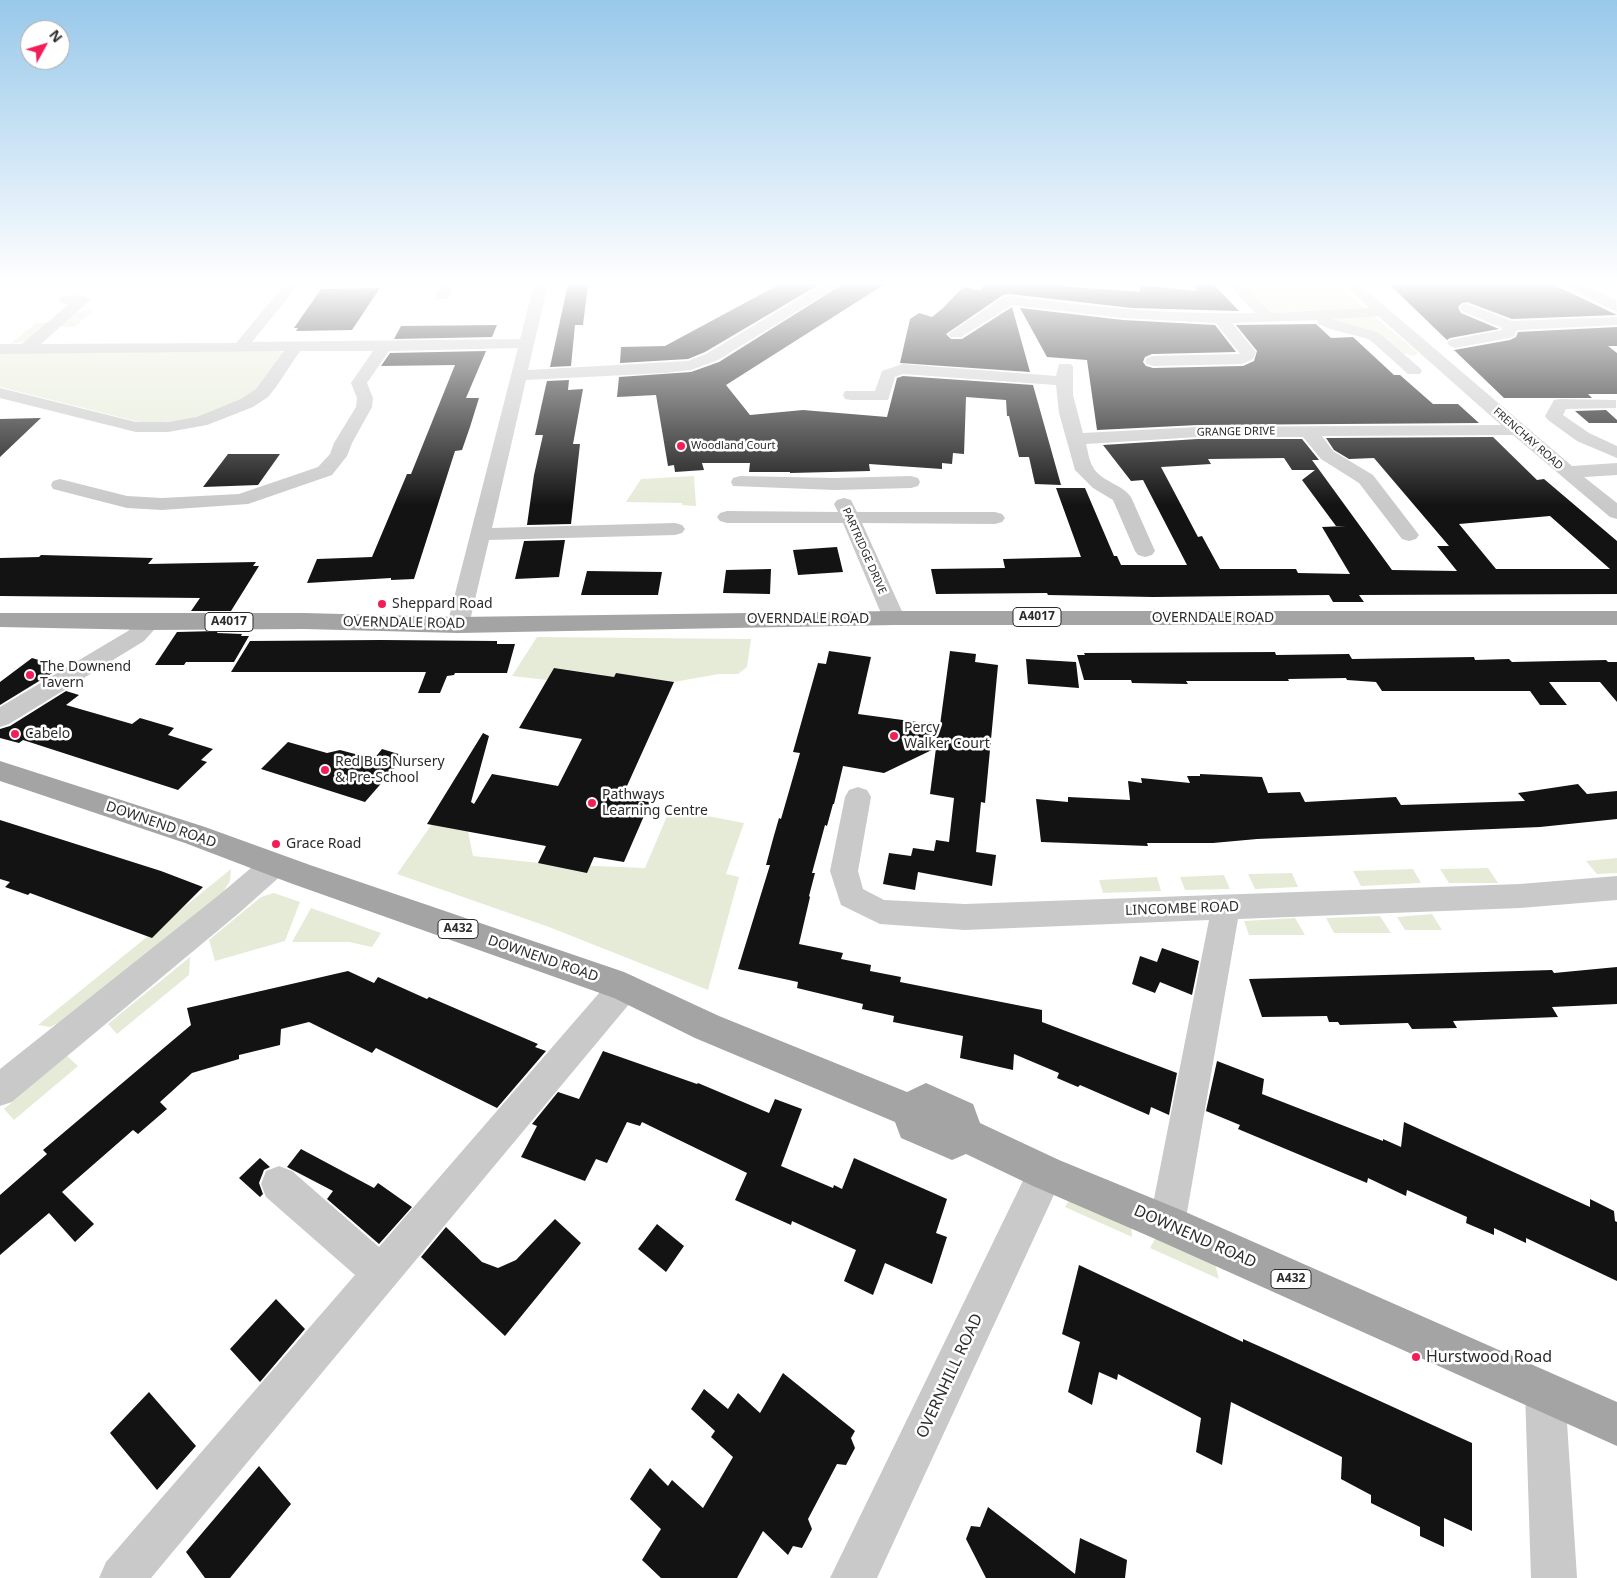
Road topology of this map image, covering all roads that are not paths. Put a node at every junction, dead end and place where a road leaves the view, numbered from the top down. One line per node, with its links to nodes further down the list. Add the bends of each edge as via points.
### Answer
1 (288, 358): 11 (street, via 262,393 247,403 200,421 168,427 136,428)
2 (376, 358): 23 (street, via 359,383 365,398 364,407 338,456 326,471 241,500 136,502 106,498)
3 (524, 358): 10 (street)
4 (710, 358): 10 (street, via 666,368)
5 (1245, 358): 8 (street)
6 (1402, 358): 9 (street)
7 (1435, 358): 14 (street, FRENCHAY ROAD)
8 (1153, 361)
9 (1411, 365)
10 (520, 375): 29 (street)
11 (0, 393)
12 (850, 395): 16 (street, via 882,396 888,374 919,365 1064,374 1068,417)
13 (1610, 404): 17 (street, via 1560,404 1550,423 1570,429)
14 (1517, 430): 15 (street, GRANGE DRIVE); 18 (street, FRENCHAY ROAD)
15 (1308, 431): 16 (street, GRANGE DRIVE, via 1198,432); 30 (street, via 1326,455 1366,479)
16 (1076, 439): 32 (street, via 1084,470 1121,497)
17 (1617, 453)
18 (1567, 472): 19 (street); 24 (street, FRENCHAY ROAD)
19 (1613, 473)
20 (740, 482): 22 (street)
21 (910, 482): 22 (street)
22 (835, 484): 27 (street, PARTRIDGE DRIVE)
23 (60, 485)
24 (1617, 513)
25 (728, 518): 27 (street)
26 (995, 518): 27 (street)
27 (850, 519): 33 (street, PARTRIDGE DRIVE)
28 (675, 529): 29 (street)
29 (480, 534): 37 (street)
30 (1409, 535)
31 (1118, 537): 32 (street)
32 (1142, 543)
33 (894, 618): 34 (main road, OVERNDALE ROAD / A4017); 37 (main road, OVERNDALE ROAD / A4017)
34 (1617, 618)
35 (0, 620): 36 (main road, OVERNDALE ROAD / A4017)
36 (150, 622): 37 (main road, OVERNDALE ROAD / A4017); 38 (street, via 136,636)
37 (458, 625)
38 (0, 718)
39 (0, 771): 41 (main road, DOWNEND ROAD / A432, via 195,835)
40 (858, 797): 43 (street, LINCOMBE ROAD, via 844,871 851,896 880,912 965,917)
41 (274, 865): 44 (main road, DOWNEND ROAD / A432); 45 (street)
42 (1617, 888): 43 (street, LINCOMBE ROAD, via 1520,896)
43 (1226, 907): 48 (street)
44 (624, 987): 46 (main road, DOWNEND ROAD / A432, via 707,1027 908,1110 914,1125 932,1134 952,1142 966,1135); 49 (street)
45 (0, 1090)
46 (1046, 1173): 48 (main road, DOWNEND ROAD / A432); 53 (street, OVERNHILL ROAD)
47 (280, 1184): 49 (street)
48 (1167, 1224): 50 (main road, DOWNEND ROAD / A432)
49 (381, 1273): 52 (street)
50 (1545, 1391): 51 (main road, DOWNEND ROAD / A432); 54 (street)
51 (1617, 1424)
52 (122, 1578)
53 (854, 1578)
54 (1554, 1578)

